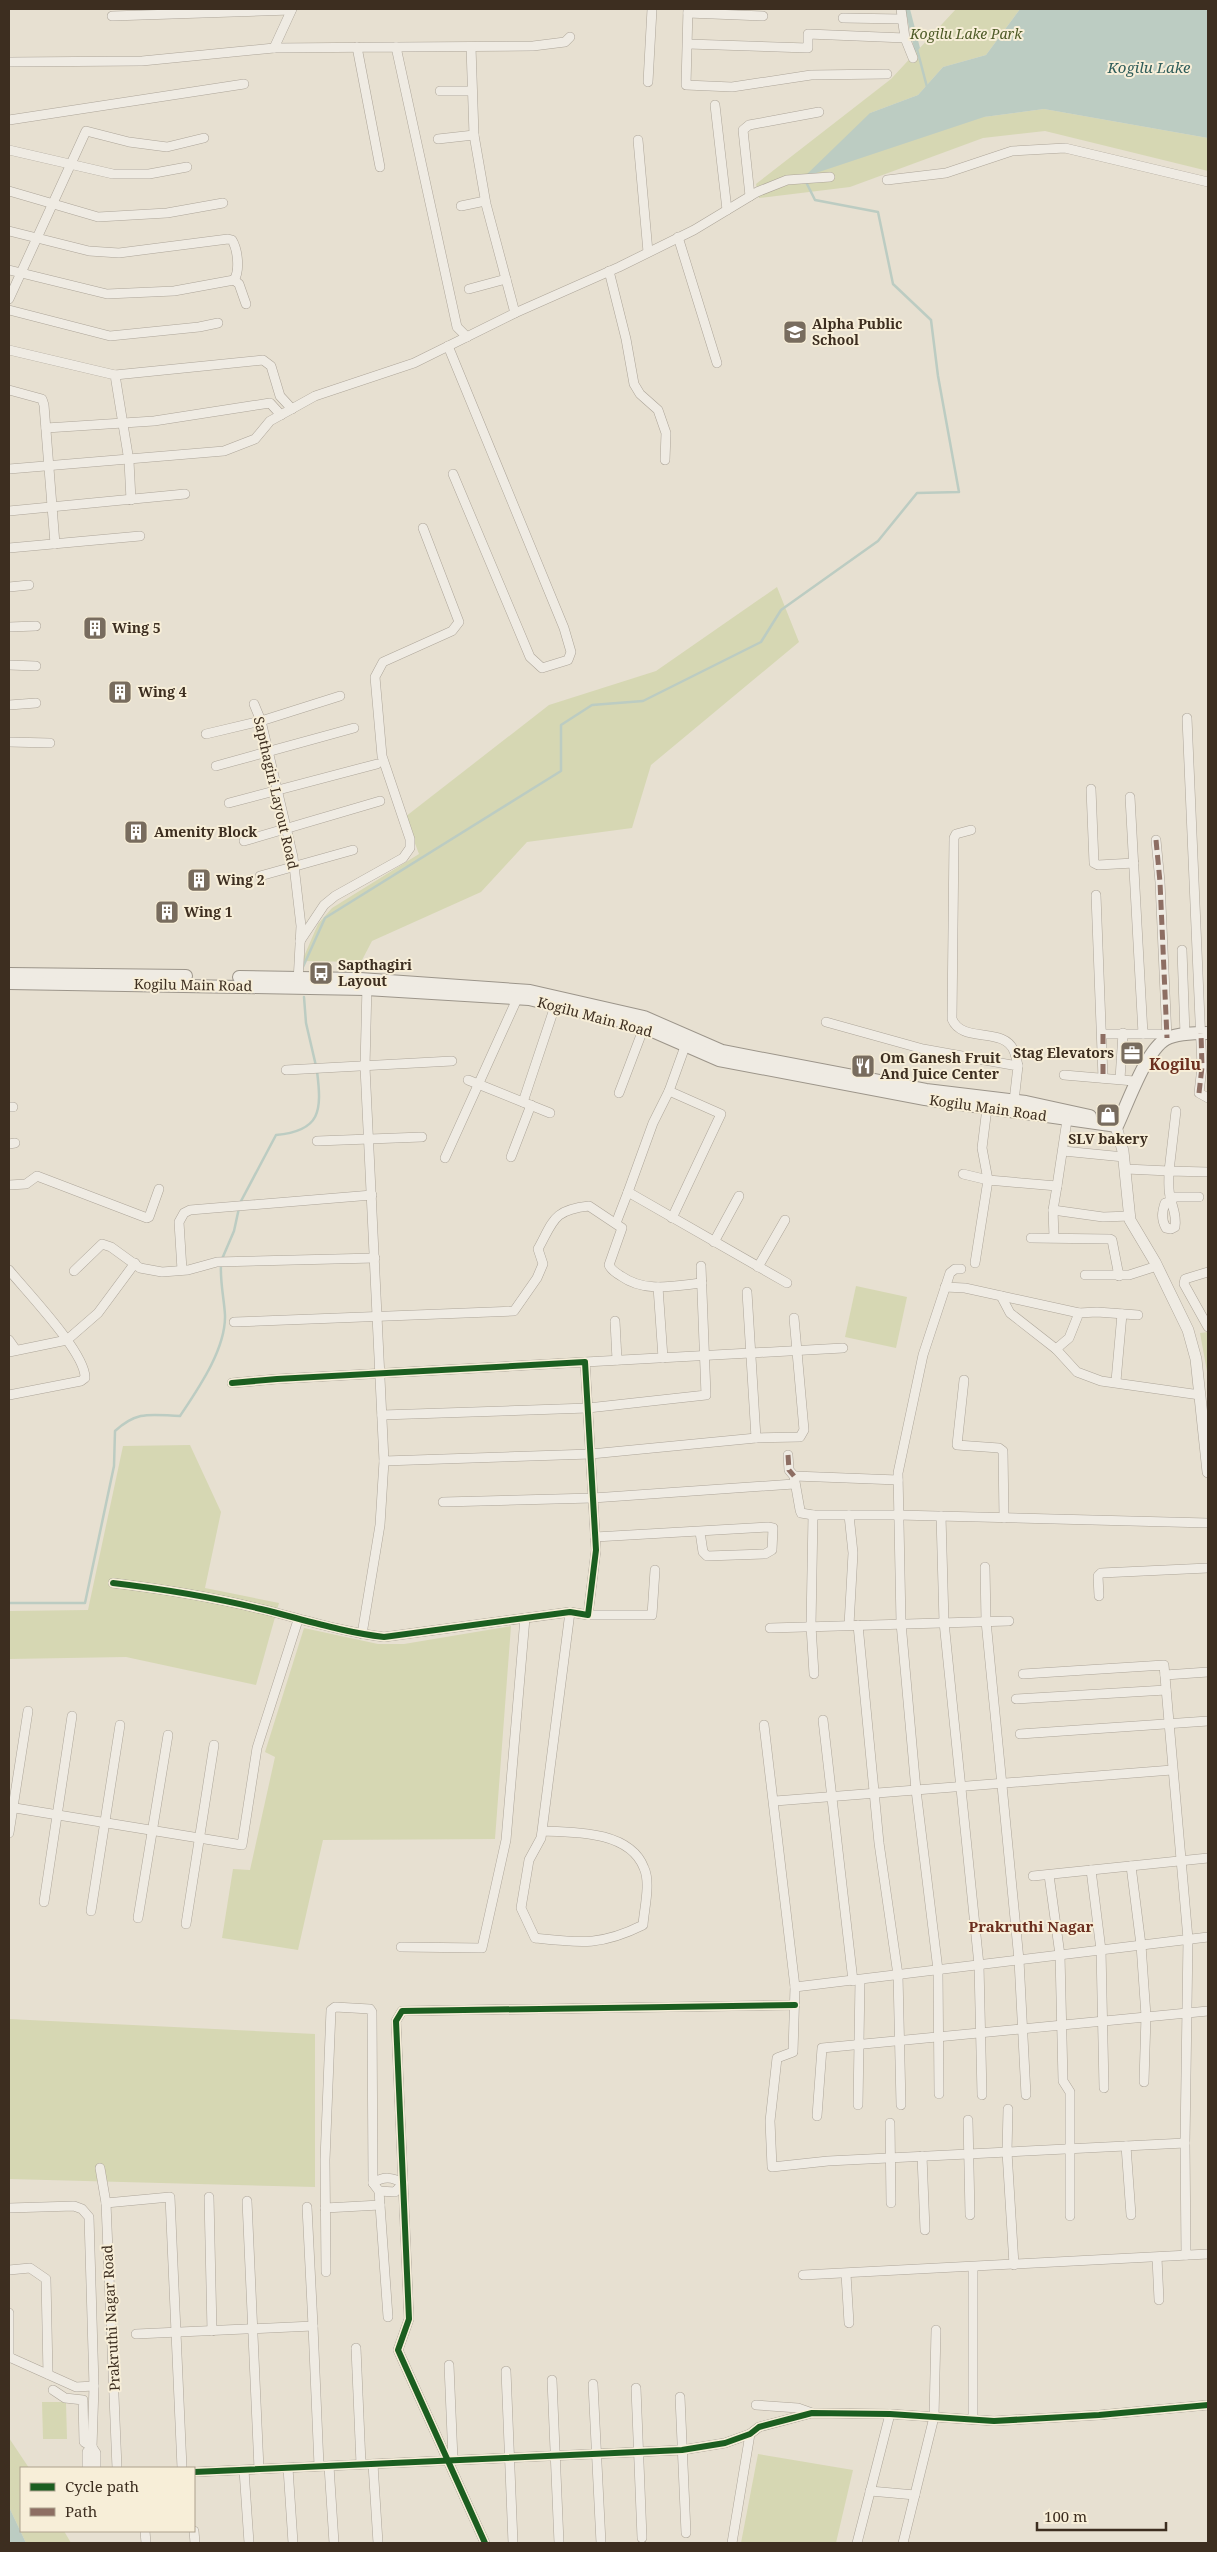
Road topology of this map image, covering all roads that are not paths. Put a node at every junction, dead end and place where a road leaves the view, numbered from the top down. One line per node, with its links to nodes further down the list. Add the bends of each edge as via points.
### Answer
1 (652, 9): 19 (street)
2 (901, 9): 8 (street)
3 (291, 10): 5 (street); 15 (street)
4 (688, 11): 6 (street); 11 (street)
5 (112, 16)
6 (763, 16)
7 (843, 18): 8 (street)
8 (902, 19): 10 (street)
9 (570, 37): 14 (street, via 564,42 533,46)
10 (905, 38): 11 (street, via 808,34 808,48); 16 (street)
11 (688, 44): 18 (street, via 686,85 732,87 811,76)
12 (357, 47): 13 (street); 15 (street); 33 (street)
13 (396, 47): 14 (street); 59 (street, via 457,328)
14 (471, 47): 21 (street)
15 (274, 48): 17 (street, via 142,61)
16 (913, 58)
17 (9, 62)
18 (887, 74)
19 (648, 82)
20 (244, 84): 25 (street)
21 (472, 90): 22 (street); 26 (street)
22 (440, 91)
23 (715, 105): 43 (street)
24 (819, 112): 38 (street, via 749,125 744,130)
25 (9, 120)
26 (474, 135): 28 (street); 39 (street)
27 (204, 138): 31 (street, via 167,147 86,131)
28 (438, 139)
29 (638, 140): 47 (street)
30 (9, 150): 31 (street)
31 (70, 164): 32 (street, via 113,174 149,174); 40 (street)
32 (187, 167)
33 (380, 168)
34 (830, 177): 38 (street, via 787,180)
35 (887, 180): 36 (street, via 946,173 1012,151 1065,148)
36 (1208, 182)
37 (9, 192): 40 (street)
38 (750, 196): 43 (street)
39 (485, 201): 42 (street); 51 (street)
40 (53, 203): 41 (street, via 98,217 167,213); 46 (street)
41 (223, 203)
42 (461, 206)
43 (727, 210): 45 (street)
44 (9, 231): 46 (street)
45 (678, 237): 47 (street); 62 (street)
46 (36, 239): 50 (street); 52 (street, via 89,251 118,253 228,239 236,246 238,271)
47 (648, 252): 49 (street)
48 (9, 270): 50 (street)
49 (609, 271): 57 (street); 69 (street, via 634,384 658,410 666,433)
50 (21, 273): 52 (street, via 107,294 174,291); 54 (street)
51 (506, 279): 53 (street); 57 (street)
52 (234, 280): 55 (street, via 239,284)
53 (469, 289)
54 (9, 299)
55 (246, 304)
56 (9, 310): 58 (street, via 110,336)
57 (515, 313): 59 (street)
58 (218, 323)
59 (467, 337): 60 (street)
60 (448, 346): 65 (street, via 414,363 315,396); 73 (street, via 564,628 571,652 568,660 542,668 530,657)
61 (9, 350): 63 (street)
62 (717, 363)
63 (115, 375): 65 (street, via 263,360 272,366 280,396); 67 (street)
64 (9, 390): 68 (street, via 42,399)
65 (292, 409): 66 (street)
66 (281, 415): 67 (street, via 270,403); 70 (street, via 270,421 255,439 224,451)
67 (122, 423): 68 (street); 70 (street)
68 (46, 428): 71 (street)
69 (665, 460)
70 (129, 461): 71 (street); 75 (street)
71 (49, 466): 72 (street); 76 (street)
72 (9, 469)
73 (453, 474)
74 (186, 494): 75 (street)
75 (131, 500): 76 (street)
76 (52, 506): 77 (street); 80 (street)
77 (9, 511)
78 (423, 528): 115 (street, Sapthagiri Layout Road, via 459,622 452,631 383,662 375,677 382,756 410,839 410,848 403,858 324,904)
79 (140, 536): 80 (street)
80 (55, 544): 81 (street)
81 (9, 548)
82 (29, 585): 83 (street)
83 (9, 587)
84 (36, 626): 85 (street)
85 (9, 627)
86 (9, 665): 87 (street)
87 (36, 666)
88 (340, 696): 93 (street)
89 (36, 703): 91 (street)
90 (254, 704): 93 (street, Sapthagiri Layout Road)
91 (9, 705)
92 (1187, 718): 126 (street)
93 (261, 721): 95 (street); 98 (street, Sapthagiri Layout Road)
94 (354, 728): 98 (street)
95 (206, 734)
96 (9, 742): 97 (street)
97 (50, 743)
98 (268, 750): 100 (street); 102 (street, Sapthagiri Layout Road)
99 (376, 764): 102 (street)
100 (216, 766)
101 (1091, 789): 111 (street, via 1094,863)
102 (278, 790): 105 (street); 106 (street, Sapthagiri Layout Road)
103 (1130, 797): 111 (street)
104 (380, 801): 106 (street)
105 (229, 804)
106 (287, 829): 109 (street); 112 (street, Sapthagiri Layout Road)
107 (971, 830): 134 (street, via 956,834 954,838 952,1019 955,1026 963,1031 1009,1043)
108 (1156, 840): 131 (street)
109 (244, 841)
110 (353, 850): 112 (street)
111 (1134, 863): 130 (street)
112 (294, 865): 113 (street); 115 (street, Sapthagiri Layout Road)
113 (260, 876)
114 (1096, 895): 129 (street)
115 (300, 942): 120 (street, Sapthagiri Layout Road)
116 (1182, 950): 128 (street)
117 (9, 974): 118 (main road, Kogilu Main Road)
118 (73, 979): 119 (main road, Kogilu Main Road); 120 (main road, Kogilu Main Road)
119 (9, 983)
120 (298, 983): 121 (main road, Kogilu Main Road)
121 (368, 984): 122 (main road, Kogilu Main Road); 132 (main road, Kogilu Main Road, via 530,991 644,1017); 135 (street)
122 (517, 999): 123 (main road, Kogilu Main Road); 142 (street)
123 (555, 1006): 125 (main road, Kogilu Main Road); 147 (street)
124 (826, 1022): 134 (street, via 923,1049)
125 (644, 1027): 132 (main road, Kogilu Main Road); 144 (street)
126 (1205, 1030): 128 (main road); 145 (street, via 1198,1093)
127 (1123, 1033): 129 (street); 130 (street); 140 (street)
128 (1185, 1033): 131 (main road)
129 (1103, 1034): 138 (street)
130 (1143, 1034): 131 (street, via 1160,1034)
131 (1165, 1038): 141 (main road, via 1151,1050); 153 (main road, via 1149,1058)
132 (687, 1040): 143 (street); 146 (main road, Kogilu Main Road, via 722,1051 926,1090); 148 (main road, Kogilu Main Road, via 719,1060)
133 (452, 1061): 135 (street)
134 (1018, 1066): 146 (street)
135 (365, 1067): 136 (street); 155 (street)
136 (286, 1070)
137 (1064, 1076): 138 (street)
138 (1104, 1078): 140 (street)
139 (468, 1080): 142 (street)
140 (1120, 1080): 141 (street)
141 (1134, 1081): 153 (main road)
142 (478, 1084): 147 (street); 160 (street)
143 (669, 1091): 169 (street, via 653,1123); 175 (street, via 721,1114)
144 (618, 1093)
145 (1208, 1098)
146 (1014, 1101): 149 (main road, Kogilu Main Road)
147 (527, 1104): 151 (street); 158 (street)
148 (987, 1108): 149 (main road, Kogilu Main Road); 165 (street, via 982,1148)
149 (1039, 1110): 152 (main road, Kogilu Main Road); 153 (main road, Kogilu Main Road)
150 (1176, 1111): 162 (street)
151 (550, 1113)
152 (1067, 1120): 153 (main road, Kogilu Main Road); 157 (street)
153 (1116, 1123): 159 (street)
154 (422, 1137): 155 (street)
155 (370, 1139): 156 (street); 170 (street)
156 (317, 1141)
157 (1063, 1151): 159 (street); 167 (street)
158 (511, 1157)
159 (1124, 1157): 161 (street)
160 (445, 1158)
161 (1126, 1169): 162 (street); 174 (street)
162 (1169, 1171): 163 (street); 172 (street, via 1171,1199)
163 (1208, 1172)
164 (962, 1174): 165 (street)
165 (988, 1180): 167 (street); 183 (street)
166 (9, 1185): 168 (street, via 26,1184 37,1176 146,1218)
167 (1057, 1186): 173 (street)
168 (160, 1189)
169 (628, 1192): 175 (street); 177 (street)
170 (372, 1195): 181 (street); 189 (street, via 190,1210 179,1222)
171 (739, 1196): 180 (street)
172 (1199, 1197)
173 (1053, 1210): 174 (street, via 1103,1217); 178 (street)
174 (1130, 1216): 186 (street)
175 (672, 1218): 180 (street)
176 (785, 1220): 185 (street)
177 (616, 1223): 196 (street, via 622,1231 610,1268 636,1286); 205 (street, via 589,1206 568,1209 555,1219 538,1248 542,1264 537,1278 514,1311)
178 (1054, 1237): 179 (street); 193 (street, via 1112,1240)
179 (1031, 1238)
180 (714, 1242): 185 (street)
181 (375, 1258): 189 (street, via 222,1262); 205 (street)
182 (135, 1263): 189 (street, via 140,1268 162,1272); 190 (street, via 111,1246 102,1244); 211 (street, via 98,1313)
183 (975, 1263)
184 (701, 1266): 194 (street)
185 (758, 1266): 195 (street)
186 (1157, 1266): 193 (street, via 1141,1273); 201 (street)
187 (961, 1269): 197 (street, via 950,1273)
188 (9, 1270): 211 (street)
189 (182, 1270)
190 (74, 1271)
191 (1208, 1272): 200 (street, via 1185,1279 1185,1288)
192 (1085, 1275): 193 (street)
193 (1120, 1276)
194 (702, 1283): 196 (street); 217 (street)
195 (787, 1283)
196 (658, 1287): 218 (street)
197 (945, 1287): 199 (street); 235 (street, via 923,1355)
198 (747, 1292): 216 (street)
199 (1002, 1296): 202 (street); 213 (street, via 1010,1313)
200 (1190, 1296): 201 (street); 209 (street)
201 (1178, 1308): 226 (street, via 1196,1358)
202 (1079, 1313): 203 (street); 213 (street, via 1069,1338)
203 (1122, 1314): 204 (street); 223 (street)
204 (1138, 1315)
205 (378, 1317): 208 (street); 221 (street)
206 (794, 1318): 215 (street)
207 (615, 1321): 219 (street)
208 (234, 1322)
209 (1208, 1327)
210 (9, 1340): 214 (street)
211 (67, 1340): 214 (street); 225 (street, via 85,1369 85,1378)
212 (843, 1348): 215 (street)
213 (1056, 1349): 223 (street, via 1077,1372 1101,1381)
214 (12, 1351)
215 (796, 1352): 216 (street); 229 (street, via 803,1435)
216 (751, 1354): 217 (street); 229 (street)
217 (705, 1356): 218 (street); 227 (street, via 707,1392 703,1397)
218 (663, 1358): 219 (street)
219 (617, 1360): 220 (street)
220 (585, 1362): 221 (street); 227 (street)
221 (380, 1373): 224 (street); 228 (street)
222 (964, 1380): 242 (street, via 958,1445 1003,1450)
223 (1116, 1381): 226 (street)
224 (232, 1383)
225 (9, 1395)
226 (1200, 1395): 233 (street)
227 (588, 1408): 228 (street); 230 (street)
228 (382, 1416): 232 (street)
229 (756, 1438): 230 (street)
230 (590, 1454): 232 (street); 236 (street)
231 (788, 1455): 234 (street, via 789,1470)
232 (384, 1461): 262 (street, via 380,1525)
233 (1208, 1472)
234 (794, 1480): 235 (street); 236 (street); 238 (street, via 801,1513)
235 (898, 1480): 240 (street)
236 (593, 1498): 237 (street); 245 (street)
237 (442, 1502)
238 (812, 1515): 239 (street); 260 (street)
239 (849, 1515): 240 (street); 259 (street)
240 (898, 1515): 241 (street); 258 (street)
241 (940, 1516): 242 (street); 256 (street)
242 (1004, 1518): 243 (street)
243 (1208, 1523)
244 (700, 1532): 244 (street, via 773,1528 772,1550 765,1554 708,1556 703,1552); 245 (street)
245 (595, 1537): 252 (street)
246 (985, 1567): 257 (street)
247 (1208, 1568): 250 (street, via 1101,1573 1098,1576)
248 (655, 1570): 252 (street, via 652,1614)
249 (113, 1583): 254 (street, via 184,1592)
250 (1099, 1596)
251 (570, 1612): 252 (street); 253 (street); 290 (street)
252 (588, 1615)
253 (525, 1618): 262 (street, via 384,1637); 306 (street, via 506,1840 482,1948)
254 (298, 1620): 262 (street); 292 (street, via 257,1748 242,1845)
255 (1009, 1621): 257 (street)
256 (944, 1622): 257 (street); 258 (street); 281 (street)
257 (986, 1622): 280 (street)
258 (901, 1623): 259 (street); 282 (street)
259 (854, 1625): 260 (street); 283 (street)
260 (811, 1626): 261 (street); 264 (street)
261 (770, 1628)
262 (362, 1634)
263 (1208, 1672): 266 (street)
264 (814, 1674)
265 (1023, 1674): 266 (street, via 1164,1665)
266 (1164, 1675): 267 (street)
267 (1166, 1690): 268 (street); 275 (street)
268 (1016, 1699)
269 (28, 1711): 286 (street)
270 (72, 1716): 287 (street)
271 (823, 1720): 284 (street)
272 (1208, 1721): 275 (street)
273 (120, 1725): 288 (street)
274 (764, 1725): 285 (street)
275 (1169, 1726): 276 (street); 279 (street)
276 (1020, 1734)
277 (168, 1736): 289 (street)
278 (214, 1745): 292 (street)
279 (1172, 1770): 280 (street); 294 (street)
280 (1002, 1783): 281 (street); 309 (street)
281 (960, 1787): 282 (street); 310 (street)
282 (916, 1790): 283 (street); 311 (street)
283 (874, 1793): 284 (street); 312 (street)
284 (832, 1796): 285 (street); 313 (street)
285 (775, 1801): 314 (street)
286 (11, 1808): 287 (street); 291 (street)
287 (56, 1814): 288 (street); 299 (street)
288 (103, 1822): 289 (street); 300 (street)
289 (151, 1830): 292 (street); 301 (street)
290 (542, 1831): 290 (street, via 575,1832 616,1841 633,1851 646,1874 643,1925 619,1937 585,1944 535,1938 521,1908 529,1860)
291 (9, 1833)
292 (200, 1836): 302 (street)
293 (1208, 1858): 294 (street)
294 (1180, 1861): 295 (street); 304 (street)
295 (1131, 1866): 296 (street); 305 (street)
296 (1091, 1870): 297 (street); 307 (street)
297 (1049, 1875): 298 (street); 308 (street)
298 (1033, 1876)
299 (44, 1902)
300 (91, 1912)
301 (138, 1918)
302 (186, 1924)
303 (1208, 1937): 304 (street)
304 (1188, 1939): 305 (street); 317 (street)
305 (1141, 1945): 307 (street); 318 (street)
306 (401, 1947)
307 (1101, 1950): 308 (street); 319 (street)
308 (1060, 1955): 309 (street); 320 (street)
309 (1019, 1960): 310 (street); 321 (street)
310 (980, 1965): 311 (street); 322 (street)
311 (938, 1970): 312 (street); 323 (street)
312 (898, 1975): 313 (street); 324 (street)
313 (856, 1980): 314 (street); 325 (street)
314 (795, 1987): 315 (street)
315 (794, 2005): 343 (street, via 793,2052 777,2058 770,2121 772,2167); 346 (street, via 402,2011 396,2021)
316 (1208, 2010): 317 (street)
317 (1186, 2013): 318 (street); 337 (street)
318 (1146, 2016): 319 (street); 326 (street)
319 (1104, 2020): 320 (street); 327 (street)
320 (1062, 2024): 321 (street); 339 (street, via 1063,2081 1070,2092)
321 (1021, 2028): 322 (street); 330 (street)
322 (981, 2032): 323 (street); 329 (street)
323 (939, 2036): 324 (street); 328 (street)
324 (901, 2040): 325 (street); 332 (street)
325 (859, 2044): 331 (street); 334 (street, via 822,2048)
326 (1144, 2082)
327 (1104, 2088)
328 (939, 2094)
329 (982, 2095)
330 (1026, 2095)
331 (858, 2105)
332 (901, 2105)
333 (1008, 2109): 340 (street)
334 (817, 2116)
335 (968, 2120): 341 (street)
336 (890, 2123): 343 (street)
337 (1185, 2143): 338 (street); 361 (street)
338 (1126, 2146): 339 (street); 357 (street)
339 (1070, 2148): 340 (street); 358 (street)
340 (1007, 2152): 341 (street); 363 (street)
341 (968, 2154): 342 (street); 356 (street)
342 (922, 2156): 343 (street); 359 (street)
343 (890, 2158): 351 (street)
344 (100, 2168): 350 (street, Prakruthi Nagar Road)
345 (373, 2182): 346 (street, via 380,2178 394,2178); 347 (street); 355 (street, via 372,2012 370,2009 335,2007 331,2010)
346 (403, 2183): 347 (street, via 395,2192); 403 (street, via 409,2319 398,2350)
347 (379, 2192): 352 (street)
348 (209, 2197): 376 (street)
349 (247, 2201): 374 (street)
350 (106, 2203): 377 (street, via 170,2197); 410 (street, Prakruthi Nagar Road)
351 (891, 2203)
352 (380, 2205): 355 (street); 371 (street)
353 (307, 2207): 373 (street)
354 (9, 2208): 386 (street, via 74,2206 89,2217)
355 (325, 2208): 366 (street)
356 (970, 2215)
357 (1131, 2215)
358 (1070, 2216)
359 (925, 2230)
360 (1208, 2254): 361 (street)
361 (1186, 2256): 362 (street)
362 (1157, 2258): 363 (street); 369 (street)
363 (1014, 2265): 364 (street)
364 (973, 2268): 367 (street); 395 (street)
365 (9, 2270): 383 (street, via 30,2268 46,2279)
366 (326, 2272)
367 (846, 2274): 368 (street); 372 (street)
368 (803, 2276)
369 (1159, 2300)
370 (9, 2313): 380 (street)
371 (388, 2317)
372 (849, 2323)
373 (313, 2326): 374 (street); 406 (street)
374 (253, 2329): 376 (street); 413 (street)
375 (936, 2330): 394 (street)
376 (212, 2331): 377 (street)
377 (176, 2332): 378 (street); 411 (street)
378 (136, 2334)
379 (356, 2348): 404 (street)
380 (9, 2357): 383 (street)
381 (449, 2365): 403 (street)
382 (506, 2371): 402 (street)
383 (48, 2374): 386 (street, via 76,2386)
384 (552, 2380): 401 (street)
385 (593, 2384): 400 (street)
386 (94, 2386): 397 (street)
387 (636, 2388): 399 (street)
388 (53, 2390): 397 (street, via 65,2398 83,2400 84,2442)
389 (680, 2397): 398 (street)
390 (756, 2405): 392 (street, via 798,2408)
391 (1208, 2405): 395 (street, via 1089,2416 994,2421)
392 (812, 2413): 393 (street); 396 (street, via 770,2423)
393 (890, 2414): 394 (street); 416 (street)
394 (934, 2417): 395 (street); 417 (street)
395 (973, 2419)
396 (750, 2434): 398 (street, via 725,2443); 428 (street)
397 (92, 2447): 408 (street, via 87,2452); 409 (street, via 96,2452)
398 (682, 2450): 399 (street); 418 (street)
399 (638, 2452): 400 (street); 419 (street)
400 (596, 2454): 401 (street); 427 (street)
401 (555, 2456): 402 (street); 426 (street)
402 (509, 2458): 403 (street); 425 (street)
403 (450, 2460): 405 (street); 424 (street)
404 (361, 2464): 405 (street); 407 (street)
405 (373, 2464): 423 (street)
406 (319, 2466): 407 (street); 412 (street)
407 (329, 2466): 422 (street)
408 (88, 2467)
409 (96, 2467)
410 (117, 2467)
411 (182, 2467)
412 (288, 2468): 413 (street); 421 (street)
413 (259, 2469): 414 (street)
414 (244, 2470): 415 (street); 420 (street)
415 (195, 2472)
416 (870, 2491): 417 (street); 429 (street)
417 (914, 2495): 430 (street)
418 (686, 2533)
419 (642, 2538)
420 (249, 2543)
421 (292, 2543)
422 (334, 2543)
423 (378, 2543)
424 (485, 2543)
425 (513, 2543)
426 (559, 2543)
427 (601, 2543)
428 (732, 2543)
429 (857, 2543)
430 (903, 2543)

